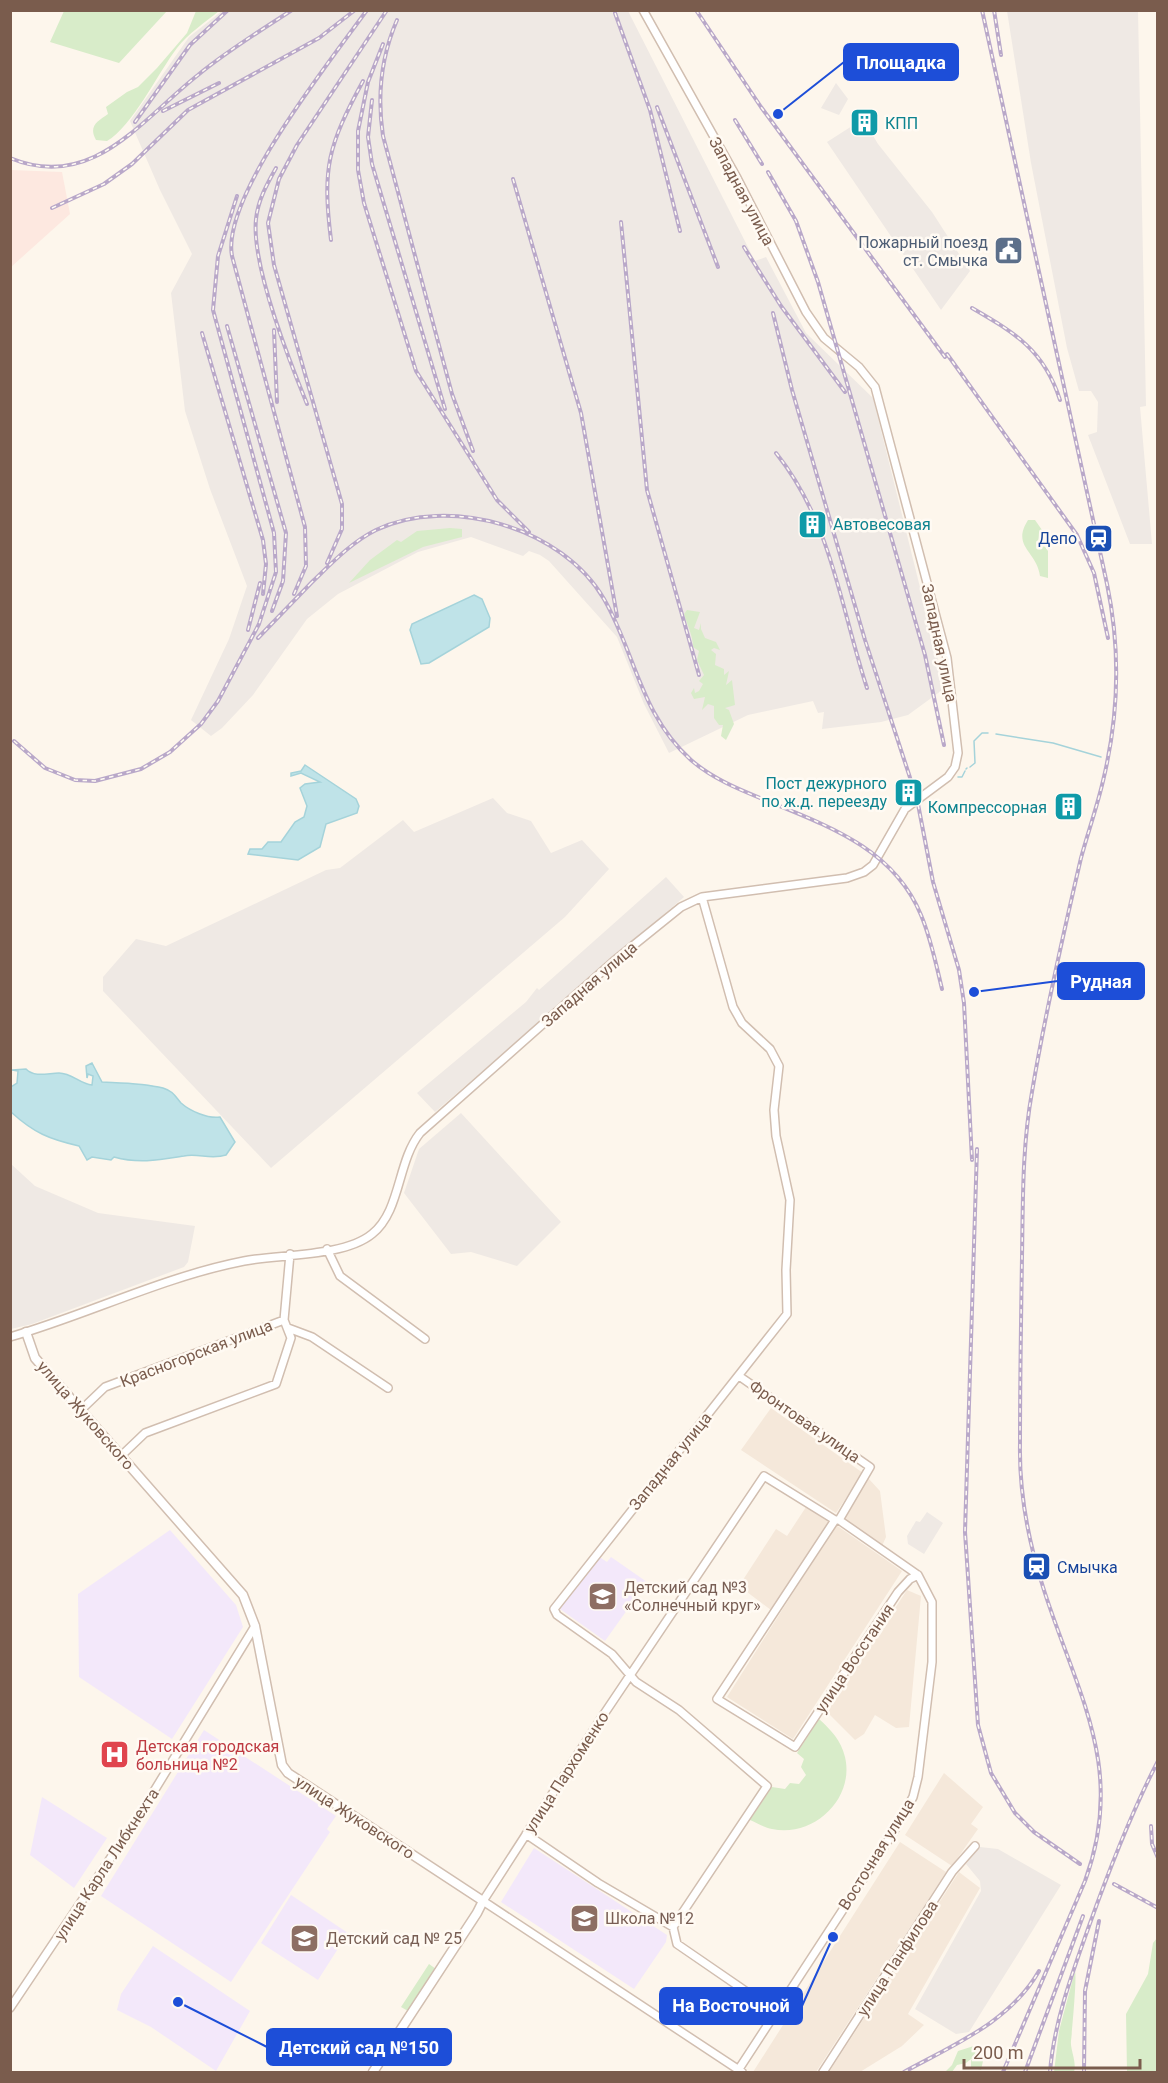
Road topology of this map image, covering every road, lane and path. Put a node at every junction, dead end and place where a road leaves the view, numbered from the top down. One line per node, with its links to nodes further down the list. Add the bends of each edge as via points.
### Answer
1 (643, 10): 2 (street, Западная улица, via 806,312 824,338 859,367 875,387 950,672 958,746 954,771 905,809 878,857 864,872 847,878)
2 (702, 897): 3 (street, Западная улица, via 681,907 614,961 431,1122 406,1155 379,1227 364,1239); 10 (street, Западная улица, via 733,1007 742,1023 770,1048 779,1066 774,1110 776,1136 790,1200 787,1314)
3 (327, 1250): 4 (street, Западная улица); 9 (street, via 340,1276)
4 (290, 1254): 5 (street); 7 (street, Западная улица, via 241,1261 195,1274)
5 (284, 1320): 6 (street); 12 (street, Красногорская улица, via 105,1387)
6 (288, 1328): 11 (street, via 312,1337); 13 (street, via 291,1338 276,1383 146,1433)
7 (26, 1332): 8 (street, Западная улица); 12 (street, улица Жуковского, via 35,1358)
8 (10, 1337)
9 (425, 1339)
10 (739, 1376): 14 (street, Фронтовая улица, via 870,1467); 17 (street, Западная улица, via 554,1609 557,1616 612,1654)
11 (388, 1388)
12 (81, 1410): 13 (street, улица Жуковского)
13 (122, 1455): 16 (street, улица Жуковского, via 243,1595)
14 (837, 1520): 15 (street); 15 (street, улица Восстания, via 717,1699 795,1747 898,1592); 17 (street, улица Пархоменко, via 764,1476)
15 (918, 1575): 23 (street, Восточная улица, via 932,1602 932,1651 927,1719 915,1791 893,1833)
16 (255, 1626): 20 (street, улица Жуковского, via 280,1756 288,1773); 22 (street, улица Карла Либкнехта, via 140,1814)
17 (630, 1675): 18 (street, улица Пархоменко); 21 (street, via 679,1710 767,1786)
18 (526, 1834): 20 (street, улица Пархоменко); 21 (street)
19 (975, 1846): 26 (street, улица Панфилова, via 956,1867)
20 (483, 1901): 24 (street, улица Жуковского); 25 (street, улица Пархоменко)
21 (672, 1927): 23 (street, via 677,1944)
22 (10, 2008)
23 (776, 2012): 24 (street, Восточная улица)
24 (739, 2072)
25 (373, 2073)
26 (823, 2073)

